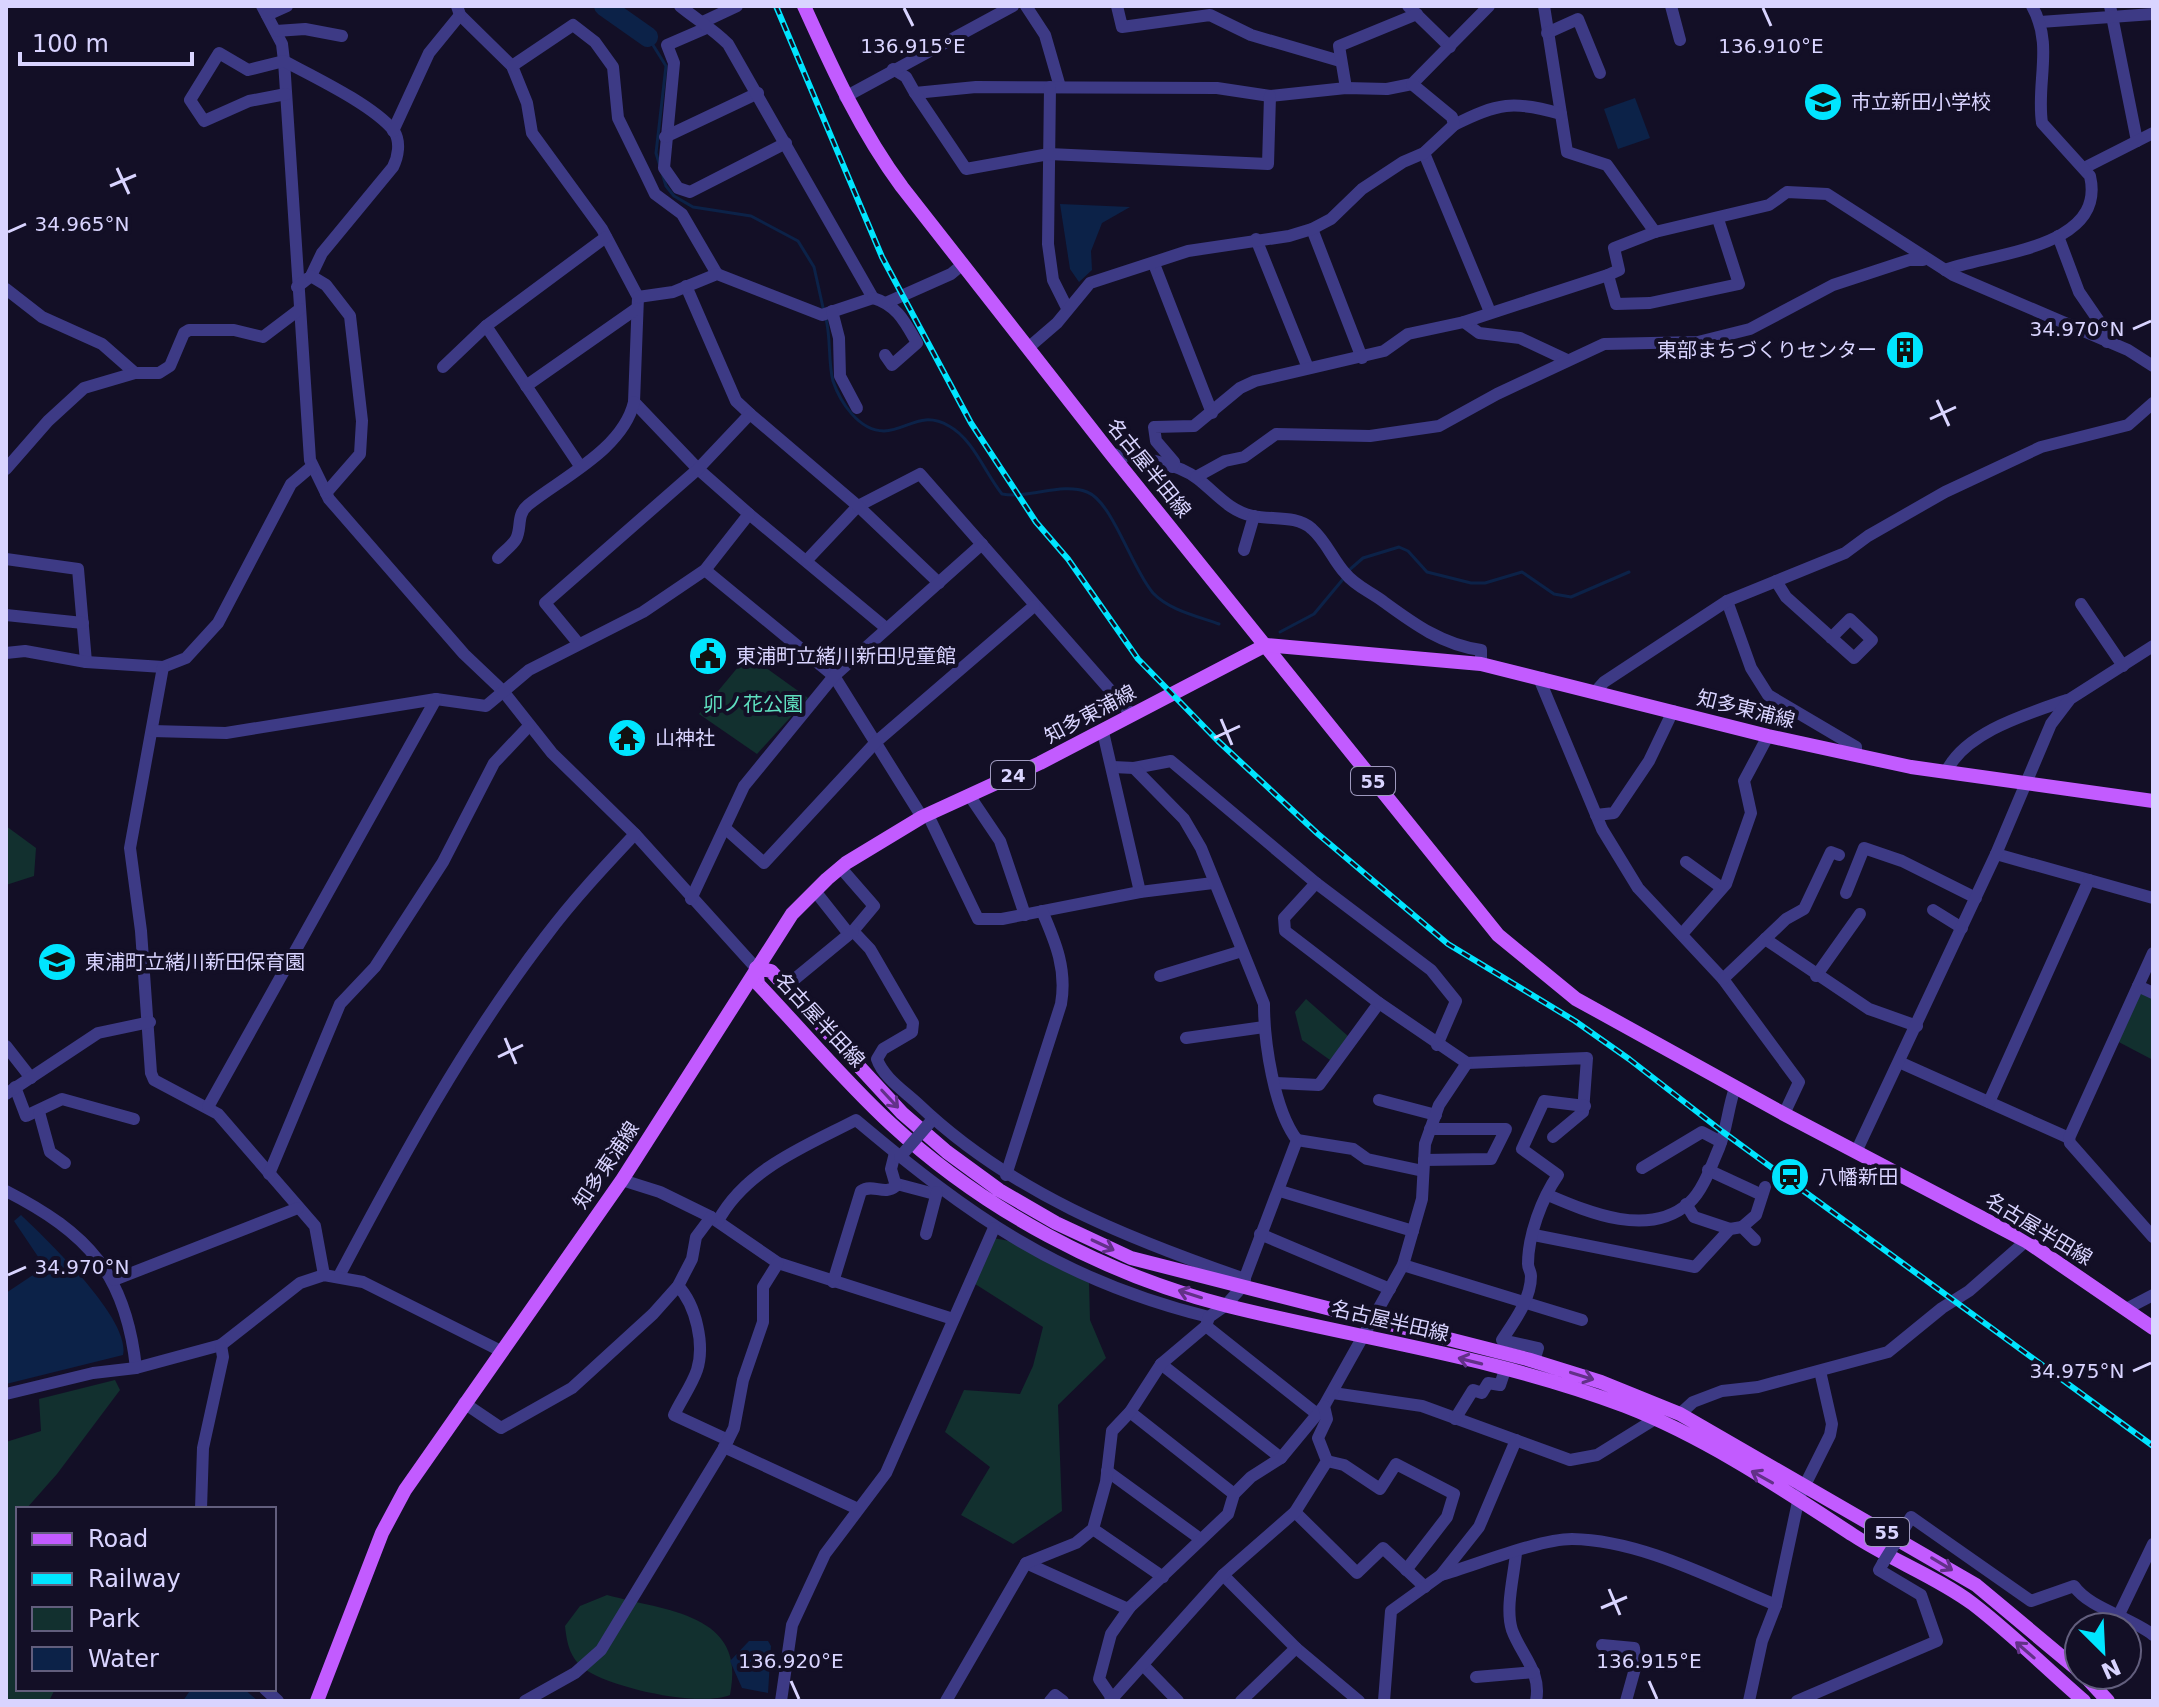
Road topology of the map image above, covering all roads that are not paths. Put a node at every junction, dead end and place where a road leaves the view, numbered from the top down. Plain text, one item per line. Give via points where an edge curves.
1 (287, 6) edge
2 (680, 6) edge
3 (737, 6) edge
4 (804, 6) edge
5 (1013, 6) edge
6 (1026, 6) edge
7 (1117, 6) edge
8 (1489, 6) edge
9 (1544, 6) edge
10 (1671, 6) edge
11 (2032, 6) edge
12 (459, 9) edge
13 (264, 10) edge
14 (1412, 10) edge
15 (1183, 12) edge
16 (2111, 12) edge
17 (2153, 14) edge
18 (697, 15) edge
19 (2040, 22) junction
20 (276, 31) junction
21 (1547, 33) junction
22 (342, 36) dead end
23 (1680, 40) dead end
24 (1450, 47) junction
25 (284, 61) junction
26 (1340, 61) junction
27 (512, 66) junction
28 (893, 69) junction
29 (1600, 73) dead end
30 (1412, 84) junction
31 (1055, 87) junction
32 (1346, 88) junction
33 (758, 93) junction
34 (915, 93) junction
35 (286, 94) junction
36 (1270, 96) junction
37 (845, 97) junction
38 (1561, 114) junction
39 (1454, 125) junction
40 (393, 131) junction
41 (2153, 133) edge
42 (665, 137) junction
43 (2137, 141) junction
44 (786, 143) junction
45 (1424, 153) junction
46 (1049, 154) junction
47 (2084, 168) junction
48 (1718, 219) junction
49 (1312, 229) junction
50 (1655, 232) junction
51 (2058, 236) junction
52 (606, 237) junction
53 (1256, 239) junction
54 (1928, 260) junction
55 (963, 264) junction
56 (1154, 264) junction
57 (1945, 270) junction
58 (717, 274) junction
59 (1608, 275) junction
60 (311, 276) junction
61 (686, 286) junction
62 (297, 287) junction
63 (6, 289) edge
64 (873, 298) junction
65 (888, 302) junction
66 (637, 303) junction
67 (1067, 308) junction
68 (300, 309) junction
69 (1490, 312) junction
70 (828, 313) junction
71 (1464, 322) junction
72 (486, 326) junction
73 (2107, 342) junction
74 (1028, 348) junction
75 (885, 355) dead end
76 (1362, 358) junction
77 (1567, 360) junction
78 (2153, 366) edge
79 (443, 367) dead end
80 (1308, 368) junction
81 (135, 373) junction
82 (526, 386) junction
83 (634, 402) junction
84 (2153, 403) edge
85 (857, 408) dead end
86 (1212, 413) junction
87 (750, 414) junction
88 (1111, 454) junction
89 (580, 466) junction
90 (311, 467) junction
91 (1172, 467) junction
92 (6, 469) edge
93 (698, 469) junction
94 (1196, 477) junction
95 (326, 493) junction
96 (858, 506) junction
97 (749, 514) junction
98 (1254, 516) junction
99 (982, 544) junction
100 (1244, 550) dead end
101 (498, 558) dead end
102 (6, 559) edge
103 (807, 560) junction
104 (705, 570) junction
105 (1776, 581) junction
106 (939, 583) junction
107 (1727, 601) junction
108 (2081, 604) dead end
109 (1034, 606) junction
110 (6, 615) edge
111 (83, 623) junction
112 (886, 628) junction
113 (1831, 638) dead end
114 (578, 643) junction
115 (1266, 645) junction
116 (2153, 646) edge
117 (6, 653) edge
118 (86, 662) junction
119 (1481, 664) junction
120 (2123, 666) junction
121 (163, 667) junction
122 (834, 676) junction
123 (1542, 678) junction
124 (503, 691) junction
125 (1595, 692) junction
126 (436, 699) junction
127 (2070, 699) junction
128 (1673, 711) junction
129 (1132, 715) junction
130 (529, 726) junction
131 (152, 731) junction
132 (1103, 732) junction
133 (1768, 736) junction
134 (876, 742) junction
135 (1856, 755) junction
136 (1113, 767) junction
137 (1134, 768) junction
138 (1946, 772) junction
139 (2025, 782) junction
140 (969, 795) junction
141 (2153, 801) edge
142 (1596, 815) junction
143 (925, 816) junction
144 (726, 829) junction
145 (635, 834) junction
146 (1996, 854) junction
147 (1839, 855) dead end
148 (1686, 862) dead end
149 (840, 867) junction
150 (2089, 880) junction
151 (1213, 883) junction
152 (1316, 883) junction
153 (1722, 888) junction
154 (815, 891) junction
155 (1140, 892) junction
156 (1846, 893) dead end
157 (1976, 898) junction
158 (2153, 898) edge
159 (691, 899) junction
160 (1933, 910) dead end
161 (1042, 911) junction
162 (1860, 914) dead end
163 (1025, 915) junction
164 (1962, 928) junction
165 (851, 933) junction
166 (1682, 934) junction
167 (1765, 939) junction
168 (1242, 951) junction
169 (2153, 953) edge
170 (756, 968) junction
171 (1160, 976) dead end
172 (1816, 976) junction
173 (1723, 979) junction
174 (2138, 986) junction
175 (785, 987) junction
176 (2153, 993) edge
177 (1379, 1003) junction
178 (150, 1022) junction
179 (1917, 1026) junction
180 (1264, 1027) junction
181 (1186, 1038) dead end
182 (1437, 1045) junction
183 (6, 1046) edge
184 (1899, 1062) junction
185 (1467, 1063) junction
186 (31, 1078) junction
187 (1276, 1083) junction
188 (1735, 1088) junction
189 (11, 1090) edge
190 (1379, 1100) dead end
191 (1989, 1102) junction
192 (1585, 1106) junction
193 (208, 1107) junction
194 (39, 1112) junction
195 (1784, 1114) junction
196 (1436, 1115) junction
197 (134, 1119) dead end
198 (933, 1119) junction
199 (1430, 1129) junction
200 (1553, 1137) dead end
201 (2069, 1138) junction
202 (1297, 1140) junction
203 (1721, 1142) junction
204 (1856, 1152) junction
205 (898, 1155) junction
206 (65, 1163) dead end
207 (1424, 1165) junction
208 (1642, 1168) dead end
209 (1708, 1170) junction
210 (269, 1174) junction
211 (1006, 1175) junction
212 (622, 1180) junction
213 (897, 1184) junction
214 (6, 1191) edge
215 (938, 1191) junction
216 (1280, 1191) junction
217 (1548, 1195) junction
218 (1686, 1204) junction
219 (298, 1208) junction
220 (715, 1219) junction
221 (994, 1228) junction
222 (1736, 1228) junction
223 (1413, 1231) junction
224 (926, 1234) dead end
225 (1260, 1234) junction
226 (1534, 1235) junction
227 (2153, 1237) edge
228 (1755, 1240) dead end
229 (2026, 1241) junction
230 (778, 1263) junction
231 (1403, 1265) junction
232 (324, 1275) junction
233 (339, 1276) junction
234 (114, 1280) junction
235 (833, 1282) junction
236 (1243, 1283) junction
237 (678, 1286) junction
238 (1390, 1289) junction
239 (2153, 1295) edge
240 (1524, 1302) junction
241 (1226, 1305) junction
242 (2128, 1308) junction
243 (953, 1319) junction
244 (1582, 1320) dead end
245 (1208, 1321) junction
246 (1366, 1328) junction
247 (2153, 1328) edge
248 (221, 1345) junction
249 (501, 1351) junction
250 (1534, 1361) junction
251 (1161, 1364) junction
252 (136, 1368) junction
253 (1505, 1370) junction
254 (1820, 1371) junction
255 (1333, 1393) junction
256 (6, 1394) edge
257 (464, 1403) junction
258 (1321, 1410) junction
259 (1130, 1412) junction
260 (1680, 1414) junction
261 (1455, 1419) junction
262 (1655, 1419) junction
263 (1516, 1440) junction
264 (726, 1444) junction
265 (1281, 1458) junction
266 (1327, 1461) junction
267 (1107, 1471) junction
268 (1804, 1482) junction
269 (1234, 1494) junction
270 (1799, 1497) junction
271 (201, 1507) edge
272 (858, 1509) junction
273 (1295, 1512) junction
274 (1093, 1529) junction
275 (1199, 1538) junction
276 (2153, 1544) edge
277 (1516, 1553) junction
278 (1026, 1563) junction
279 (1406, 1570) junction
280 (1223, 1575) junction
281 (1441, 1575) junction
282 (1163, 1577) junction
283 (1425, 1587) junction
284 (1776, 1605) junction
285 (1130, 1607) junction
286 (2114, 1611) edge
287 (2120, 1611) edge
288 (1602, 1645) dead end
289 (1296, 1648) junction
290 (2063, 1656) edge
291 (1143, 1665) junction
292 (1534, 1672) junction
293 (1476, 1677) dead end
294 (322, 1698) edge
295 (1111, 1700) edge
296 (525, 1701) edge
297 (781, 1701) edge
298 (946, 1701) edge
299 (1050, 1701) edge
300 (1063, 1701) edge
301 (1178, 1701) edge
302 (1241, 1701) edge
303 (1359, 1701) edge
304 (1384, 1701) edge
305 (1536, 1701) edge
306 (1626, 1701) edge
307 (1749, 1701) edge
308 (1797, 1701) edge
309 (2084, 1701) edge

1 - 13 street
2 - 18 street
3 - 18 street
4 - 37 main road, 名古屋半田線 / 55
5 - 28 street
6 - 31 street via 1045,35
7 - 15 street via 1122,27
8 - 24 street
9 - 21 street
10 - 23 street
11 - 19 street
12 - 27 street
12 - 40 street via 429,53
13 - 20 street
14 - 24 street
14 - 26 street via 1339,46
15 - 26 street via 1210,15 1251,35
16 - 17 street
16 - 19 street
16 - 43 street
18 - 33 street via 728,44
18 - 42 street via 704,29 667,45 674,63
19 - 47 street via 2046,52 2042,123
20 - 22 street via 305,29
20 - 25 street
21 - 29 street via 1578,19
21 - 38 street
24 - 30 street
25 - 35 street
25 - 35 street via 248,70 219,53 190,100 204,121 249,101
25 - 40 street via 343,92
26 - 32 street
27 - 52 street via 532,133
27 - 58 street via 573,25 595,42 613,67 618,118 655,194 682,214
28 - 34 street via 906,77
28 - 37 street
30 - 32 street
30 - 39 street via 1452,117
31 - 34 street via 951,87
31 - 36 street via 1217,88
31 - 46 street
32 - 36 street
33 - 42 street
33 - 44 street
34 - 46 street via 966,169
35 - 62 street
36 - 46 street via 1268,164
37 - 55 main road, 名古屋半田線 / 55 via 871,145
38 - 39 street via 1525,103 1492,106
38 - 50 street via 1567,152 1607,165
39 - 45 street
40 - 60 street via 398,151 393,167 322,253
41 - 43 street
42 - 44 street via 664,168 678,188 690,192
43 - 47 street
44 - 64 street
45 - 49 street via 1382,176
45 - 69 street
46 - 67 street via 1048,244 1053,280
47 - 51 street via 2091,184 2089,204 2073,227
48 - 50 street
48 - 54 street via 1769,205 1787,192 1827,194
48 - 59 street via 1739,284 1650,303 1616,304
49 - 53 street
49 - 76 street
50 - 59 street via 1614,248 1619,270
51 - 57 street
51 - 73 street via 2079,292
52 - 66 street
52 - 72 street
53 - 56 street via 1188,251
53 - 80 street
54 - 57 street
54 - 77 street via 1909,260 1833,285 1750,329 1698,342 1604,344
55 - 65 street
55 - 74 main road, 名古屋半田線 / 55
56 - 67 street via 1090,283
56 - 86 street
57 - 73 street
58 - 61 street
58 - 70 street
59 - 69 street
60 - 62 street
60 - 95 street via 326,285 350,316 362,421 360,454
61 - 66 street
61 - 87 street via 736,401
62 - 68 street
63 - 81 street via 42,317 102,344
64 - 65 street
64 - 70 street
65 - 75 street via 917,343 892,365
66 - 82 street
66 - 83 street
67 - 74 street
68 - 81 street via 263,337 234,330 189,330 170,366 159,373
68 - 90 street
69 - 71 street
70 - 85 street via 839,338 840,376
71 - 76 street via 1408,334
71 - 77 street via 1479,333 1520,338
72 - 79 street
72 - 82 street
73 - 78 street
74 - 88 main road, 名古屋半田線 / 55
76 - 80 street
77 - 94 street via 1439,426 1370,436 1276,434 1244,457
80 - 86 street via 1240,388
81 - 92 street via 84,388
82 - 89 street
83 - 89 street via 616,436
83 - 93 street
84 - 105 street via 2128,425 2041,447 1945,492 1845,553
86 - 91 street via 1194,426 1154,427
87 - 93 street
87 - 96 street
88 - 91 street
88 - 115 main road, 名古屋半田線 / 55
89 - 101 street via 526,506 516,539
90 - 95 street
90 - 121 street via 291,484 211,633 186,658
91 - 94 street
93 - 97 street
93 - 114 street via 545,603
94 - 98 street via 1223,503
95 - 124 street via 464,654
96 - 99 street via 920,474
96 - 103 street
96 - 106 street
97 - 103 street
97 - 104 street
98 - 100 street
98 - 119 street via 1311,528 1359,586 1419,628 1481,650
99 - 106 street
99 - 109 street
102 - 111 street via 78,569
103 - 112 street
104 - 114 street via 643,612
104 - 122 street
105 - 107 street
105 - 113 street
106 - 112 street
107 - 125 street
107 - 135 street via 1751,668 1768,695 1856,747
108 - 120 street
109 - 129 street
109 - 134 street
110 - 111 street
111 - 118 street
112 - 122 street
114 - 124 street
115 - 119 main road, 知多東浦線
115 - 129 main road, 知多東浦線 / 24
115 - 188 main road, 名古屋半田線 / 55 via 1498,935 1576,999
116 - 120 street
117 - 118 street via 25,651
118 - 121 street
119 - 123 main road, 知多東浦線
120 - 127 street
121 - 131 street
122 - 134 street
122 - 144 street via 744,786
123 - 125 main road, 知多東浦線
123 - 142 street
124 - 126 street via 486,706
124 - 130 street
125 - 128 main road, 知多東浦線
126 - 131 street via 226,733
126 - 193 street
127 - 138 street via 1978,740 1954,756
127 - 139 street via 2051,724
128 - 133 main road, 知多東浦線
128 - 142 street via 1649,761 1614,813
129 - 132 main road, 知多東浦線 / 24
130 - 145 street
130 - 210 street via 494,763 443,862 375,967 340,1004
131 - 178 street via 129,861 139,904
132 - 136 street
132 - 140 main road, 知多東浦線 / 24
133 - 135 main road, 知多東浦線
133 - 153 street via 1744,781 1751,813
134 - 143 street
134 - 144 street via 764,863
135 - 138 main road, 知多東浦線
136 - 137 street
136 - 155 street
137 - 151 street via 1184,819
137 - 152 street via 1171,761
138 - 139 main road, 知多東浦線
139 - 141 main road, 知多東浦線
139 - 146 street
140 - 143 main road, 知多東浦線 / 24
140 - 163 street via 1000,841
142 - 166 street via 1638,888
143 - 149 main road, 知多東浦線 / 24
143 - 163 street via 978,919
144 - 159 street
145 - 159 street
145 - 233 street via 544,938 492,1014 411,1139
146 - 150 street
146 - 157 street
147 - 167 street via 1831,852 1804,909
148 - 153 street
149 - 154 main road, 知多東浦線 / 24
149 - 165 street via 874,906
150 - 158 street
150 - 191 street
151 - 155 street
151 - 168 street
152 - 177 street via 1284,918 1285,931
152 - 182 street via 1431,970 1456,1001
153 - 166 street
154 - 165 street
154 - 170 main road, 知多東浦線 / 24 via 792,914
155 - 161 street
156 - 157 street via 1864,848
157 - 164 street
159 - 170 street
160 - 164 street
161 - 163 street
161 - 211 street via 1065,982
162 - 172 street
164 - 179 street
165 - 175 street
165 - 198 street via 870,949 913,1023 912,1032 879,1054 880,1067
166 - 173 street
167 - 172 street
167 - 173 street
168 - 171 street
168 - 180 street via 1264,1004
169 - 174 street
170 - 175 main road, 名古屋半田線 / 55 via 771,971
170 - 212 main road, 知多東浦線 / 24
241 -> 170 main road, 名古屋半田線 / 55 via 1125,1272 1027,1223 966,1185 890,1124 758,984
172 - 179 street via 1869,1009
173 - 195 street via 1799,1082
174 - 176 street
174 - 201 street
175 -> 236 main road, 名古屋半田線 / 55 via 902,1113 999,1190 1131,1258
177 - 182 street
177 - 187 street via 1319,1085
178 - 186 street via 98,1033
178 - 193 street via 154,1080
179 - 184 street
180 - 181 street
180 - 187 street
182 - 185 street
183 - 186 street
184 - 191 street
184 - 204 street
185 - 192 street via 1587,1058
185 - 196 street
186 - 189 street
187 - 202 street via 1285,1125
188 - 195 main road, 名古屋半田線 / 55
188 - 203 street
189 - 194 street via 26,1116
190 - 196 street
191 - 201 street
192 - 200 street
192 - 217 street via 1544,1101 1522,1149 1558,1175
193 - 210 street
194 - 197 street via 62,1099
194 - 206 street via 50,1152
195 - 204 main road, 名古屋半田線 / 55
196 - 199 street
198 - 205 street, bridge
198 - 211 street
199 - 207 street
199 - 207 street via 1506,1129 1491,1159
201 - 227 street
202 - 207 street via 1353,1149 1367,1159
202 - 216 street
203 - 208 street via 1702,1132
203 - 209 street
204 - 229 main road, 名古屋半田線 / 55
205 - 213 street via 891,1169
205 - 215 street
205 - 220 street via 856,1120 776,1161
207 - 223 street
209 - 218 street
209 - 222 street via 1764,1191 1756,1215
210 - 219 street
211 - 236 street via 1059,1206
212 - 220 street
212 - 249 main road, 知多東浦線 / 24
213 - 215 street
213 - 235 street via 885,1191 861,1191
214 - 234 street via 85,1241
215 - 221 street
215 - 224 street
216 - 223 street
216 - 225 street
217 - 218 street via 1588,1212 1649,1221
217 - 226 street
218 - 222 street via 1694,1217
219 - 232 street via 315,1226
219 - 234 street
220 - 230 street
220 - 237 street via 696,1237
221 - 243 street
221 - 245 street via 1106,1284
222 - 226 street via 1695,1267
222 - 228 street
223 - 231 street
225 - 236 street
225 - 238 street
226 - 240 street
229 - 242 main road, 名古屋半田線 / 55
229 - 254 street via 1896,1348
230 - 235 street
230 - 264 street via 763,1287 763,1322
231 - 238 street
231 - 240 street
232 - 233 street
232 - 248 street via 300,1283
233 - 249 street via 363,1282
234 - 252 street via 131,1329
235 - 243 street
236 - 241 street
236 - 246 main road, 名古屋半田線 / 55
237 - 257 street via 558,1397 501,1428
237 - 264 street via 691,1308 698,1357 674,1415
238 - 246 street
239 - 242 street
240 - 244 street
240 - 250 street via 1502,1340 1538,1348
241 - 245 street
241 - 246 main road, 名古屋半田線 / 55
242 - 247 main road, 名古屋半田線 / 55
243 - 272 street via 886,1473
245 - 251 street
245 - 258 street
246 - 250 main road, 名古屋半田線 / 55
253 -> 246 main road, 名古屋半田線 / 55
246 - 255 street
248 - 252 street
248 - 271 street via 223,1357 203,1448
249 - 257 main road, 知多東浦線 / 24
250 -> 260 main road, 名古屋半田線 / 55
251 - 259 street
251 - 265 street
252 - 256 street
253 - 261 street via 1500,1385 1488,1383 1482,1393 1473,1390
253 - 262 main road, 名古屋半田線 / 55
254 - 260 street via 1722,1391 1693,1402
254 - 268 street via 1832,1424
255 - 258 street
255 - 261 street via 1422,1406
257 - 294 main road, 知多東浦線 / 24 via 382,1533
258 - 265 street
258 - 266 street via 1327,1419 1318,1438
259 - 267 street via 1112,1431
259 - 269 street
260 - 268 main road, 名古屋半田線 / 55
261 - 263 street
262 - 263 street via 1587,1459 1570,1460
270 -> 262 main road, 名古屋半田線 / 55
263 - 281 street via 1479,1527
264 - 272 street
264 - 296 street via 601,1650 575,1673
265 - 269 street
266 - 273 street
266 - 279 street via 1344,1465 1380,1489 1396,1464 1454,1494 1447,1517
267 - 274 street
267 - 275 street
268 - 270 street
268 -> 290 main road, 名古屋半田線 / 55 via 1976,1585
269 - 275 street via 1228,1514
270 - 284 street
309 -> 270 main road, 名古屋半田線 / 55 via 1971,1603
272 - 297 street via 825,1554 792,1625
273 - 279 street via 1357,1573 1383,1548
273 - 280 street
274 - 278 street via 1076,1543
274 - 282 street
275 - 282 street
276 - 287 street
277 - 281 street
277 - 284 street via 1571,1539 1650,1553
277 - 292 street via 1512,1629
278 - 285 street via 1103,1601
278 - 298 street
279 - 283 street
280 - 289 street
280 - 291 street
281 - 283 street
282 - 285 street
283 - 304 street via 1391,1611
284 - 307 street
285 - 295 street via 1111,1634 1099,1679
286 - 308 street, bridge via 2082,1597 2074,1586 2031,1601 1911,1517 1879,1570 1921,1595 1937,1641
288 - 306 street via 1634,1648 1636,1665
289 - 302 street
289 - 303 street
291 - 295 street
291 - 301 street
292 - 293 street
292 - 305 street
299 - 300 street via 1055,1695

